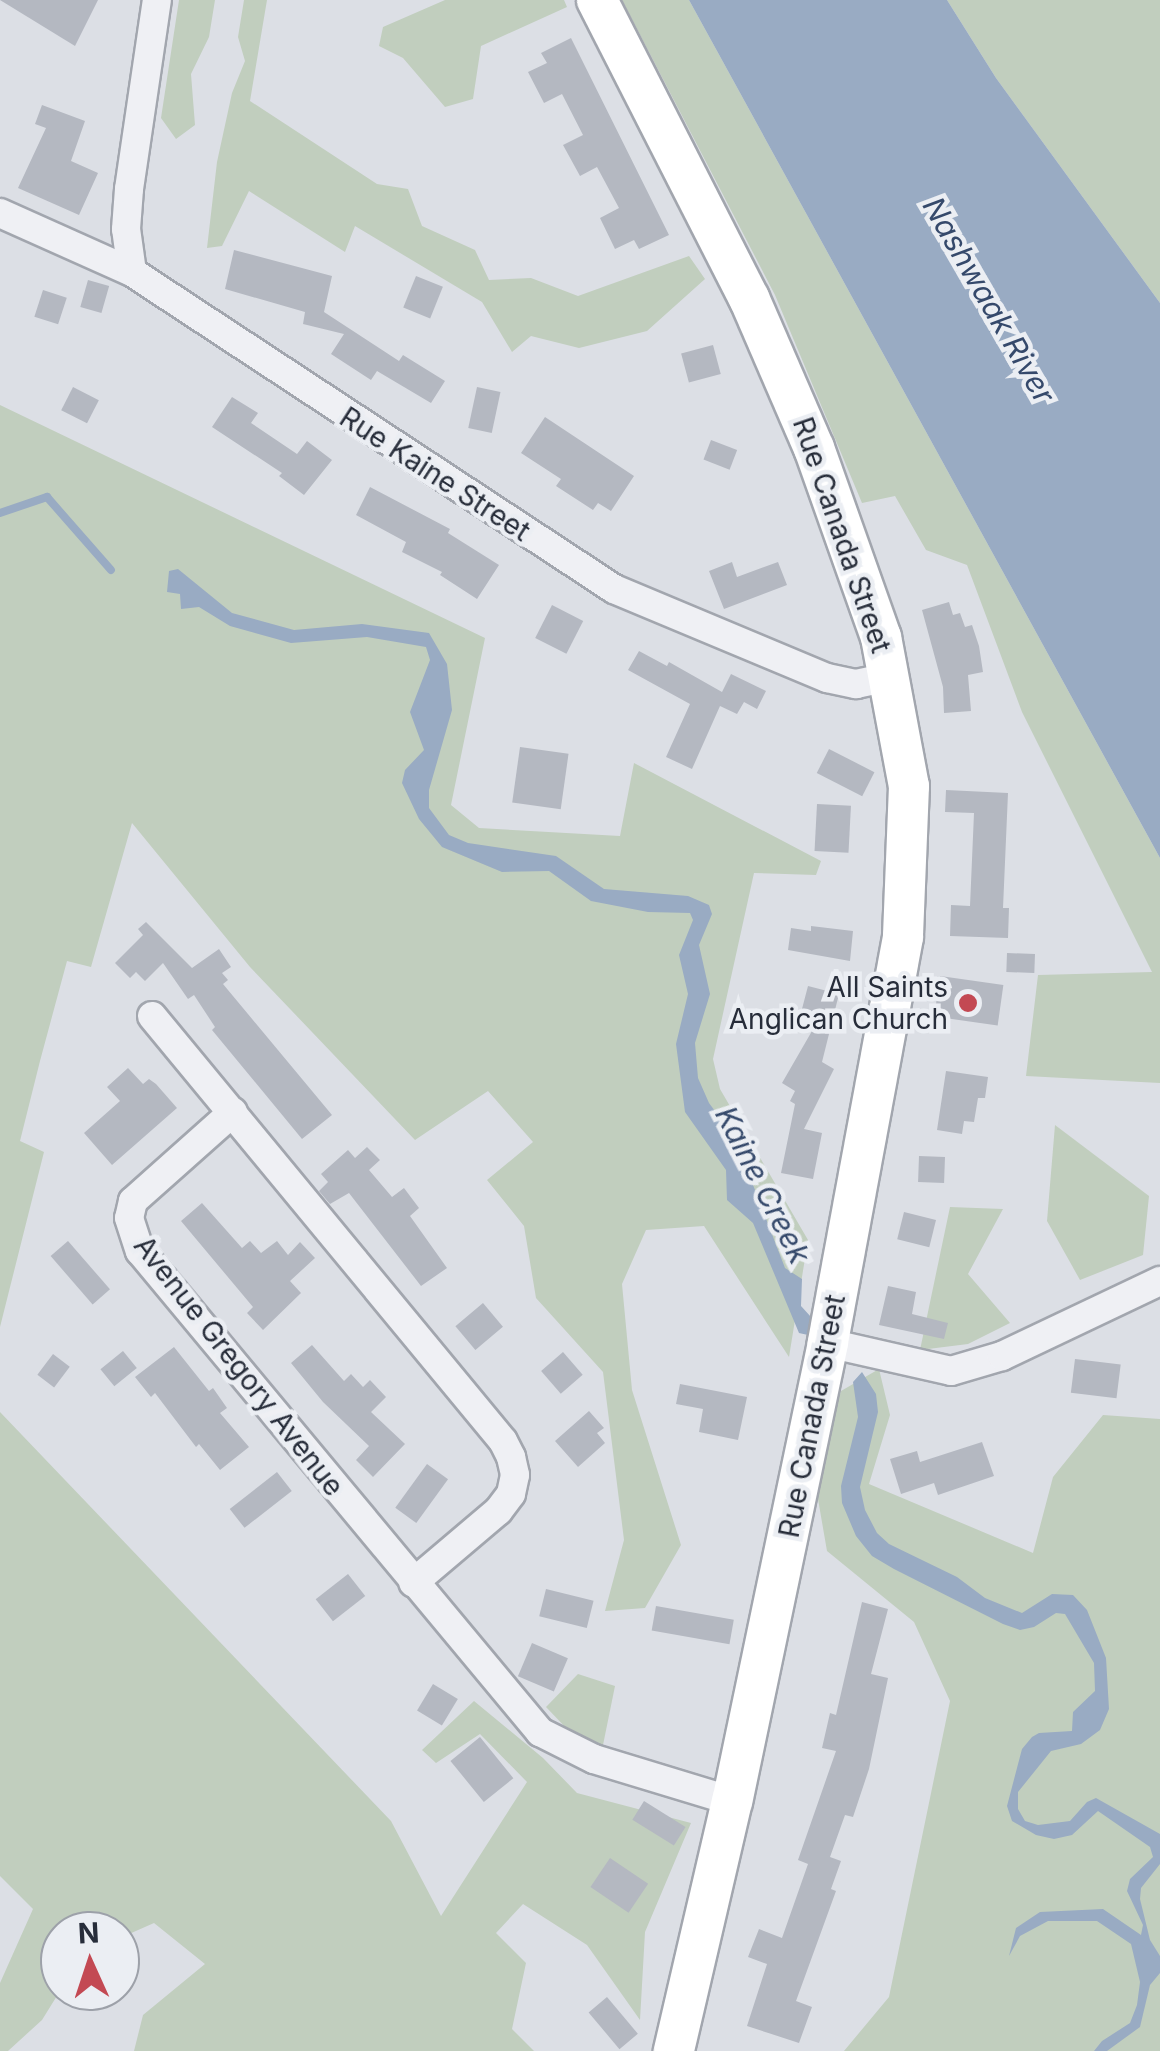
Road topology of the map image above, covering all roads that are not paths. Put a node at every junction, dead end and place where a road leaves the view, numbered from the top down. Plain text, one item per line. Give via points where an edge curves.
1 (157, 0) edge
2 (597, 0) edge
3 (0, 213) edge
4 (132, 272) junction
5 (890, 677) junction
6 (152, 1016) dead end
7 (232, 1112) junction
8 (1160, 1281) edge
9 (828, 1343) junction
10 (413, 1582) junction
11 (732, 1801) junction
12 (674, 2051) edge

1 - 4 street via 126,229
2 - 5 main road, Rue Canada Street via 749,298 814,448 862,574
3 - 4 street, Rue Kaine Street
4 - 5 street, Rue Kaine Street via 614,590 827,678 856,684
5 - 9 main road, Rue Canada Street via 909,786 902,937
6 - 7 street
7 - 10 street via 511,1457 515,1476 498,1511
7 - 10 street, Avenue Gregory Avenue via 133,1200 132,1236
8 - 9 street via 1002,1356 951,1371
9 - 11 main road, Rue Canada Street
10 - 11 street, Avenue Gregory Avenue via 540,1732 594,1760
11 - 12 main road, Rue Canada Street

